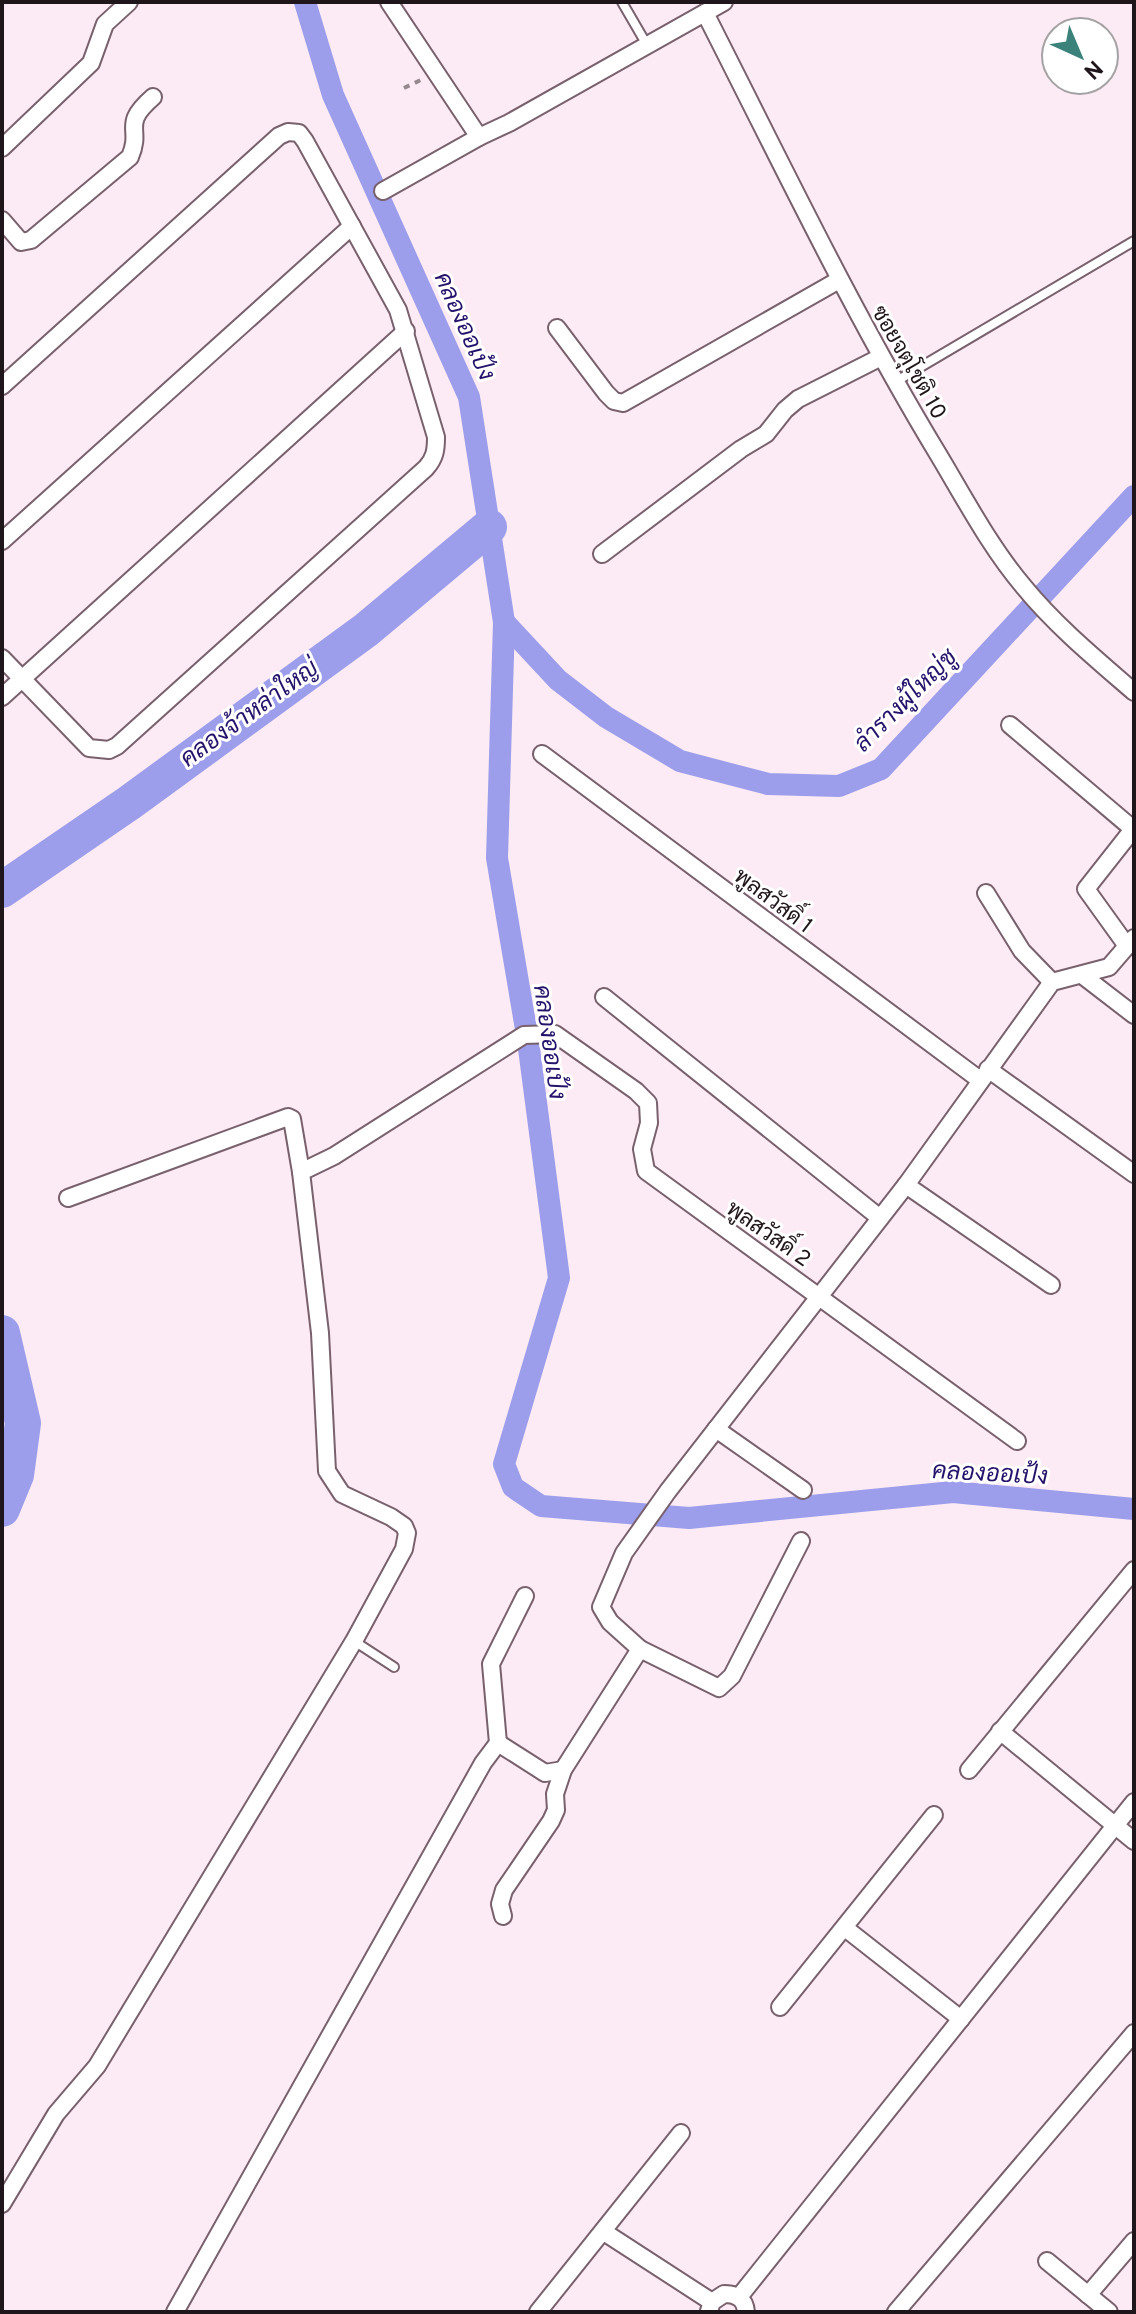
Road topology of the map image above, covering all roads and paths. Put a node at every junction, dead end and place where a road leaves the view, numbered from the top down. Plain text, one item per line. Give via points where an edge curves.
1 (129, 2) edge
2 (389, 2) edge
3 (622, 2) edge
4 (724, 2) edge
5 (705, 13) junction
6 (648, 46) junction
7 (153, 97) dead end
8 (479, 137) junction
9 (2, 148) edge
10 (383, 191) dead end
11 (2, 220) edge
12 (352, 226) junction
13 (1134, 241) edge
14 (839, 280) junction
15 (557, 328) dead end
16 (406, 331) junction
17 (881, 357) junction
18 (895, 383) junction
19 (2, 386) edge
20 (2, 541) edge
21 (602, 554) dead end
22 (2, 658) edge
23 (21, 679) junction
24 (1134, 692) edge
25 (2, 697) edge
26 (1010, 725) dead end
27 (542, 754) dead end
28 (1134, 828) edge
29 (986, 893) dead end
30 (1131, 942) edge
31 (1082, 975) junction
32 (1052, 982) junction
33 (604, 997) dead end
34 (1134, 1015) edge
35 (984, 1075) junction
36 (301, 1172) junction
37 (1134, 1174) edge
38 (906, 1185) junction
39 (68, 1198) dead end
40 (880, 1218) junction
41 (1051, 1285) dead end
42 (819, 1296) junction
43 (716, 1429) junction
44 (1017, 1441) dead end
45 (803, 1490) dead end
46 (801, 1541) dead end
47 (1134, 1570) edge
48 (525, 1596) dead end
49 (354, 1641) junction
50 (640, 1649) junction
51 (394, 1667) dead end
52 (1000, 1731) junction
53 (498, 1743) junction
54 (563, 1770) junction
55 (969, 1770) dead end
56 (1134, 1802) edge
57 (934, 1815) dead end
58 (1115, 1826) junction
59 (1134, 1841) edge
60 (503, 1916) dead end
61 (845, 1928) junction
62 (780, 2007) dead end
63 (961, 2019) junction
64 (1134, 2033) edge
65 (681, 2133) dead end
66 (2, 2204) edge
67 (604, 2232) junction
68 (1134, 2241) edge
69 (1047, 2261) dead end
70 (1088, 2295) junction
71 (742, 2304) edge
72 (710, 2307) edge
73 (175, 2312) edge
74 (538, 2312) edge
75 (896, 2312) edge
76 (1109, 2312) edge

1 - 9 street via 105,24 91,63
2 - 8 street
3 - 6 lane
4 - 5 street
5 - 6 street
5 - 14 street, ซอยจตุโชติ 10
6 - 8 street
7 - 11 street via 136,112 130,157 31,240 21,242
8 - 10 street
12 - 16 street
12 - 19 street via 299,133 279,136
12 - 20 street
13 - 18 lane
14 - 15 street via 623,403 606,393
14 - 17 street, ซอยจตุโชติ 10
16 - 23 street
16 - 23 street via 436,450 426,468 381,509 109,750 89,748
17 - 18 street, ซอยจตุโชติ 10
17 - 21 street via 798,399 766,434
18 - 24 street, ซอยจตุโชติ 10 via 1004,562 1086,651
22 - 23 street
23 - 25 street
26 - 28 street
27 - 35 street, พูลสวัสดิ์ 1
28 - 30 street via 1086,889
29 - 32 street via 1022,951
30 - 31 street via 1109,967
31 - 32 street
31 - 34 street
32 - 35 street
33 - 40 street
35 - 37 street, พูลสวัสดิ์ 1
35 - 38 street
36 - 39 street via 288,1117
36 - 42 street, พูลสวัสดิ์ 2 via 524,1035 555,1034 648,1103 642,1149 646,1171
36 - 49 street via 320,1333 327,1471 342,1494 391,1517 407,1533 404,1549
38 - 40 street
38 - 41 street
40 - 42 street
42 - 43 street
42 - 44 street, พูลสวัสดิ์ 2
43 - 45 street
43 - 50 street via 624,1553 601,1607
46 - 50 street via 723,1685 715,1687
47 - 52 street
48 - 53 street via 491,1664
49 - 51 lane
49 - 66 street via 97,2066 56,2114
50 - 54 street
52 - 55 street
52 - 58 street
53 - 54 street via 545,1773
53 - 73 street
54 - 60 street via 551,1821 504,1890
56 - 58 street
57 - 61 street
58 - 59 street
58 - 63 street
61 - 62 street
61 - 63 street
63 - 71 street
64 - 75 street
65 - 67 street
67 - 72 street
67 - 74 street
68 - 70 street
69 - 70 street
70 - 76 street
71 - 72 street via 724,2294

